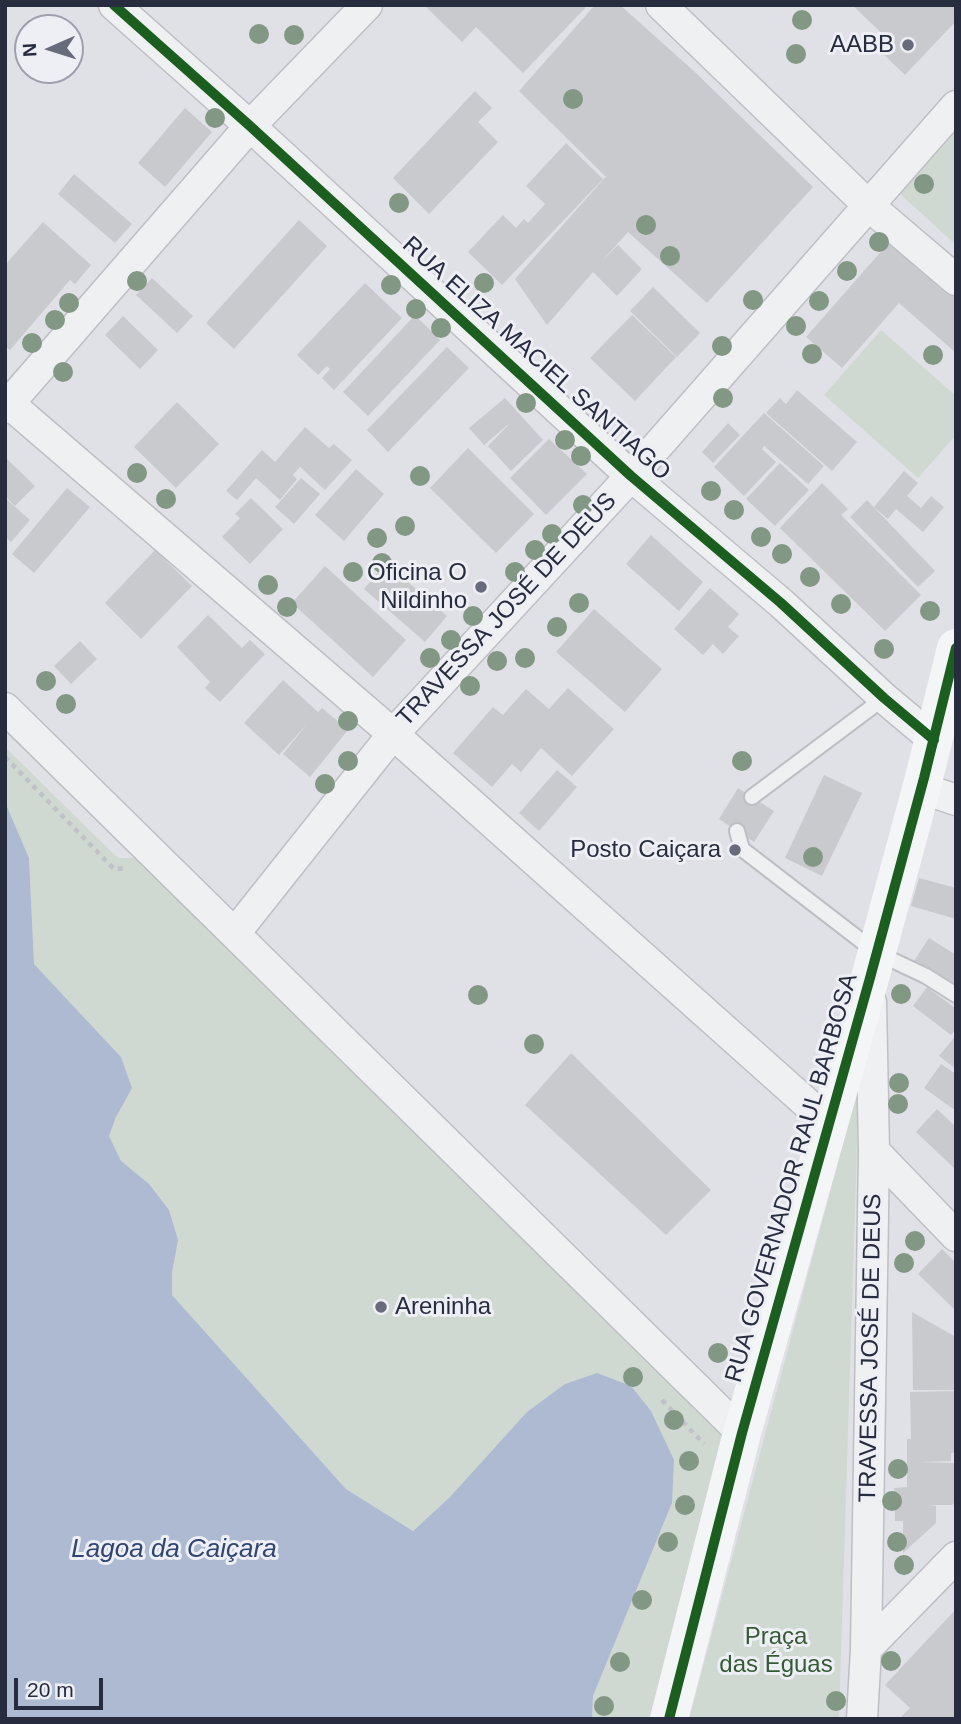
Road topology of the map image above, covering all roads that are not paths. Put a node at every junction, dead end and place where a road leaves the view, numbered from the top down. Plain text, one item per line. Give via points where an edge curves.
1 (114, 5) edge
2 (367, 5) edge
3 (662, 5) edge
4 (956, 106) edge
5 (250, 126) junction
6 (868, 205) junction
7 (956, 280) edge
8 (7, 404) edge
9 (631, 476) junction
10 (956, 648) edge
11 (884, 698) junction
12 (5, 708) edge
13 (393, 734) junction
14 (934, 740) junction
15 (939, 794) edge
16 (752, 797) dead end
17 (737, 831) dead end
18 (235, 933) junction
19 (874, 966) junction
20 (956, 995) edge
21 (830, 1124) junction
22 (874, 1151) junction
23 (956, 1236) edge
24 (742, 1433) junction
25 (956, 1557) edge
26 (866, 1649) junction
27 (669, 1719) edge
28 (862, 1719) edge

1 - 5 street, RUA ELIZA MACIEL SANTIAGO
2 - 5 street
3 - 6 street
4 - 6 street, TRAVESSA JOSÉ DE DEUS
5 - 8 street
5 - 9 street, RUA ELIZA MACIEL SANTIAGO
6 - 7 street
6 - 9 street, TRAVESSA JOSÉ DE DEUS
8 - 13 street
9 - 11 street, RUA ELIZA MACIEL SANTIAGO
9 - 13 street, TRAVESSA JOSÉ DE DEUS
10 - 14 street, RUA GOVERNADOR RAUL BARBOSA
11 - 14 street, RUA ELIZA MACIEL SANTIAGO
11 - 16 lane
12 - 18 street
13 - 18 street, TRAVESSA JOSÉ DE DEUS
13 - 21 street
14 - 15 street, RUA GOVERNADOR RAUL BARBOSA
15 - 19 street, RUA GOVERNADOR RAUL BARBOSA
17 - 19 lane via 743,849
18 - 24 street
19 - 20 lane via 926,976
19 - 21 street, RUA GOVERNADOR RAUL BARBOSA
19 - 22 street, TRAVESSA JOSÉ DE DEUS
21 - 24 street, RUA GOVERNADOR RAUL BARBOSA
22 - 23 street
22 - 26 street, TRAVESSA JOSÉ DE DEUS
24 - 27 street, RUA GOVERNADOR RAUL BARBOSA
25 - 26 street
26 - 28 street, TRAVESSA JOSÉ DE DEUS

